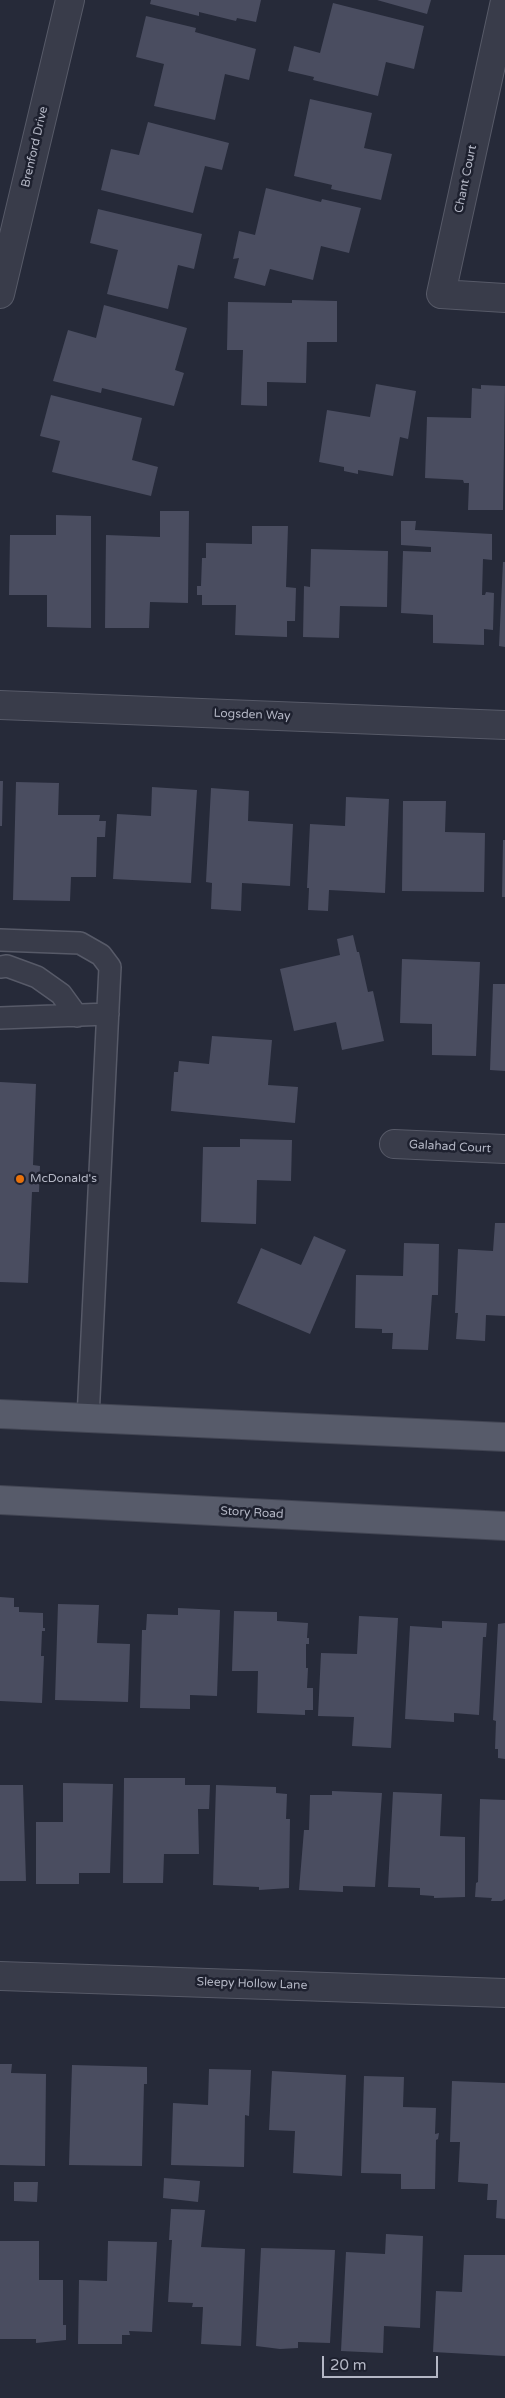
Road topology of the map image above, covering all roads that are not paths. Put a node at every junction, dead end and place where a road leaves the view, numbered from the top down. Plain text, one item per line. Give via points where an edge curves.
1 (70, 0) edge
2 (505, 1) edge
3 (0, 294) edge
4 (505, 298) edge
5 (0, 705) edge
6 (505, 725) edge
7 (0, 940) edge
8 (0, 967) edge
9 (108, 1014) junction
10 (77, 1016) junction
11 (0, 1018) edge
12 (394, 1144) dead end
13 (505, 1149) edge
14 (0, 1414) edge
15 (88, 1418) junction
16 (505, 1437) edge
17 (0, 1500) edge
18 (505, 1526) edge
19 (0, 1976) edge
20 (505, 1993) edge

1 - 3 street, Brenford Drive
2 - 4 street, Chant Court via 441,294
5 - 6 street, Logsden Way
7 - 9 lane via 80,942 101,955 110,967
8 - 10 lane via 7,966 37,977 61,994
9 - 10 lane
9 - 15 lane
10 - 11 lane
12 - 13 street, Galahad Court
14 - 15 main road
15 - 16 main road
17 - 18 main road, Story Road
19 - 20 street, Sleepy Hollow Lane

